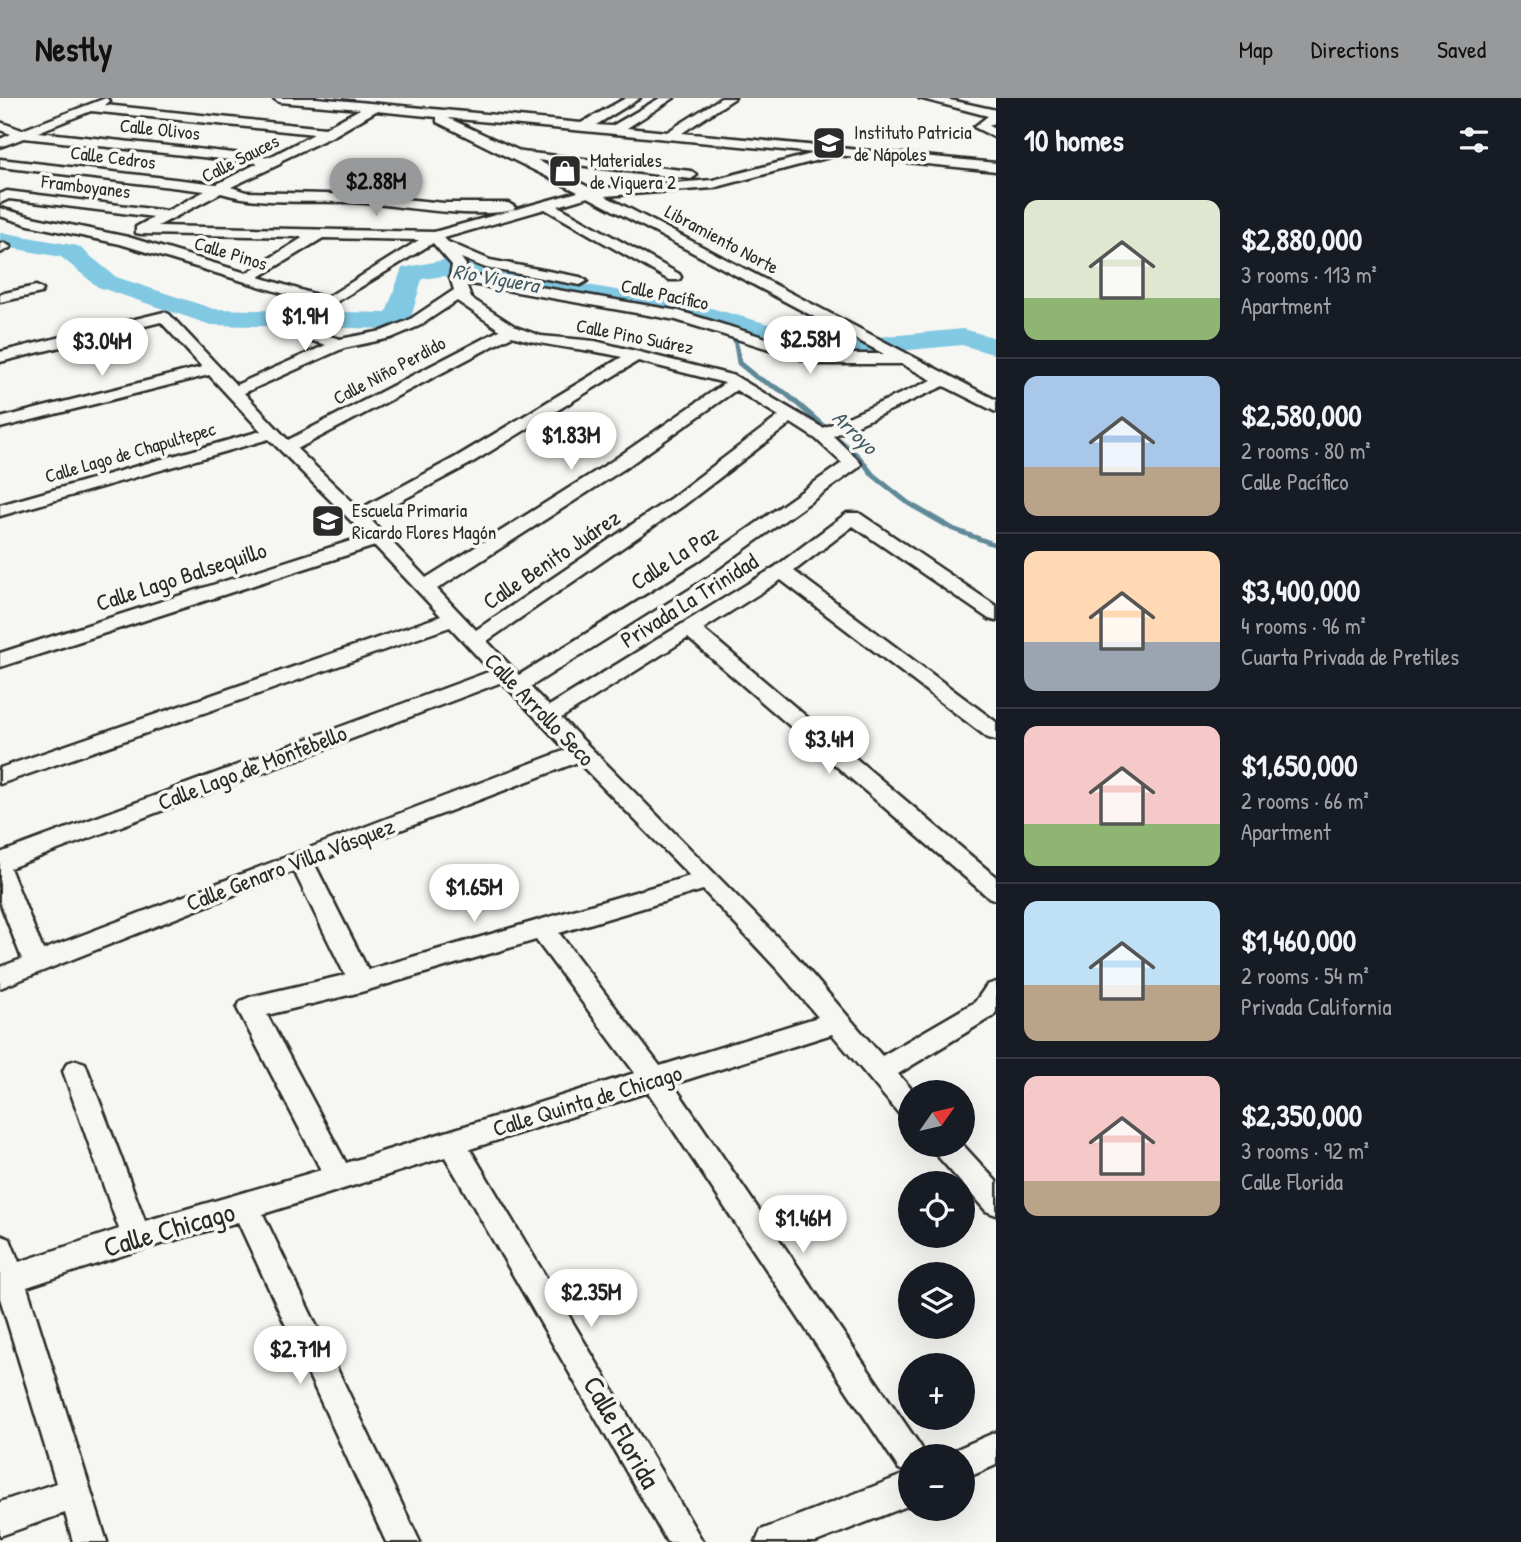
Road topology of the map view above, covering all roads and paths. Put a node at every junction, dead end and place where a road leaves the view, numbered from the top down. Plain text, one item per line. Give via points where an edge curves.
1 (112, 98) edge
2 (279, 98) edge
3 (392, 98) edge
4 (634, 98) edge
5 (668, 98) edge
6 (729, 98) edge
7 (925, 98) edge
8 (472, 104) dead end
9 (90, 107) junction
10 (373, 108) junction
11 (426, 112) junction
12 (451, 115) junction
13 (996, 115) edge
14 (0, 126) edge
15 (584, 127) junction
16 (615, 130) junction
17 (331, 132) junction
18 (23, 134) junction
19 (996, 134) edge
20 (670, 135) junction
21 (0, 143) edge
22 (839, 151) junction
23 (514, 153) junction
24 (276, 161) junction
25 (0, 163) edge
26 (996, 167) edge
27 (729, 180) junction
28 (222, 189) junction
29 (588, 193) junction
30 (0, 199) edge
31 (541, 206) junction
32 (0, 212) edge
33 (168, 215) junction
34 (141, 230) junction
35 (317, 235) junction
36 (123, 240) junction
37 (439, 240) junction
38 (459, 277) junction
39 (674, 277) dead end
40 (248, 278) junction
41 (580, 281) dead end
42 (36, 290) dead end
43 (0, 298) edge
44 (281, 327) dead end
45 (511, 330) junction
46 (340, 344) junction
47 (897, 355) junction
48 (636, 356) junction
49 (0, 357) edge
50 (212, 369) junction
51 (944, 380) junction
52 (736, 383) junction
53 (234, 393) junction
54 (996, 407) edge
55 (789, 416) junction
56 (0, 423) edge
57 (829, 432) junction
58 (279, 440) junction
59 (852, 464) joint
60 (0, 511) edge
61 (358, 516) junction
62 (377, 539) junction
63 (782, 571) junction
64 (424, 588) junction
65 (996, 615) edge
66 (453, 619) junction
67 (690, 629) junction
68 (475, 640) junction
69 (0, 660) edge
70 (511, 679) junction
71 (547, 717) junction
72 (996, 733) edge
73 (582, 752) junction
74 (0, 776) edge
75 (300, 859) junction
76 (0, 862) edge
77 (0, 871) edge
78 (708, 880) junction
79 (996, 891) edge
80 (541, 928) junction
81 (36, 964) junction
82 (0, 978) edge
83 (361, 982) junction
84 (996, 992) edge
85 (836, 1022) junction
86 (76, 1071) dead end
87 (878, 1072) junction
88 (655, 1080) junction
89 (898, 1094) edge
90 (451, 1142) junction
91 (956, 1157) edge
92 (338, 1175) junction
93 (996, 1202) edge
94 (245, 1207) junction
95 (135, 1237) junction
96 (0, 1248) edge
97 (4, 1281) edge
98 (901, 1444) edge
99 (996, 1448) edge
100 (975, 1458) edge
101 (73, 1493) junction
102 (898, 1494) edge
103 (0, 1519) edge
104 (90, 1542) edge
105 (403, 1542) edge
106 (686, 1542) edge
107 (773, 1542) edge

1 - 9 street
2 - 10 street
3 - 10 street, Calle Sauces
4 - 15 street
5 - 16 street
6 - 20 street
7 - 13 street
8 - 12 street
9 - 17 street
9 - 18 street
10 - 11 street
10 - 17 street, Calle Sauces
11 - 12 street
11 - 23 street, Libramiento Norte
12 - 15 street
13 - 19 street via 980,127
14 - 18 street, Calle Olivos
15 - 16 street
16 - 20 street
17 - 24 street, Calle Sauces
18 - 21 street
18 - 24 street, Calle Olivos
20 - 22 street
22 - 26 street
22 - 27 street
23 - 27 street
23 - 29 street, Libramiento Norte
24 - 28 street, Calle Sauces
25 - 28 street, Calle Cedros
27 - 29 street
28 - 31 street, Calle Cedros via 245,196 363,199 444,207
28 - 33 street, Calle Sauces
29 - 31 street
29 - 47 street, Libramiento Norte
30 - 33 street, Framboyanes via 7,195
31 - 37 street
31 - 39 street
32 - 36 street, Calle Pinos
33 - 34 street, Calle Sauces
34 - 35 street
34 - 36 street, Calle Sauces
35 - 37 street
35 - 40 street
36 - 40 street, Calle Pinos
37 - 38 street, Calle Pino Suárez
37 - 40 street, Calle Pinos via 328,303
37 - 41 street via 486,264
38 - 45 street, Calle Pino Suárez via 464,300
38 - 46 street via 414,323
38 - 47 street, Calle Pacífico via 679,316 817,359
42 - 43 street
44 - 46 street
45 - 48 street, Calle Pino Suárez via 539,340
45 - 58 street, Calle Niño Perdido
46 - 53 street
47 - 51 street, Libramiento Norte
48 - 52 street, Calle Pino Suárez
48 - 61 street via 462,461
49 - 50 street, Calle Arrollo Seco via 164,317
50 - 53 street, Calle Arrollo Seco
50 - 56 street
51 - 54 street, Libramiento Norte
51 - 57 street
52 - 55 street, Calle Pino Suárez
52 - 64 street via 618,465
53 - 58 street, Calle Arrollo Seco
55 - 57 street, Calle Pino Suárez
55 - 68 street, Calle Benito Juárez via 677,502
57 - 59 street, Calle Pino Suárez
58 - 60 street, Calle Lago de Chapultepec
58 - 61 street, Calle Arrollo Seco
59 - 70 street, Calle La Paz via 704,569
61 - 62 street, Calle Arrollo Seco
62 - 64 street, Calle Arrollo Seco
62 - 69 street, Calle Lago Balsequillo
63 - 65 street, Privada La Trinidad via 853,517
63 - 67 street, Privada La Trinidad
63 - 72 street
64 - 66 street, Calle Arrollo Seco
66 - 68 street, Calle Arrollo Seco
66 - 74 street
67 - 71 street, Privada La Trinidad
67 - 79 street
68 - 70 street, Calle Arrollo Seco
70 - 71 street, Calle Arrollo Seco
70 - 76 street, Calle Lago de Montebello
71 - 73 street, Calle Arrollo Seco
73 - 75 street, Calle Genaro Villa Vásquez
73 - 78 street, Calle Arrollo Seco
75 - 81 street, Calle Genaro Villa Vásquez
75 - 83 street
77 - 81 street
78 - 80 street
78 - 85 street, Calle Arrollo Seco
80 - 83 street
80 - 88 street
81 - 82 street, Calle Genaro Villa Vásquez
83 - 92 street via 250,1008
84 - 87 street via 984,1009
85 - 87 street, Calle Arrollo Seco
85 - 88 street, Calle Quinta de Chicago
86 - 95 street
87 - 89 street, Calle Arrollo Seco
88 - 90 street, Calle Quinta de Chicago
88 - 98 street
90 - 92 street, Calle Quinta de Chicago
90 - 106 street, Calle Florida
91 - 93 street
92 - 94 street, Calle Chicago
94 - 95 street, Calle Chicago
94 - 105 street
95 - 97 street, Calle Chicago
96 - 97 street
97 - 101 street
99 - 100 street
101 - 103 street
101 - 104 street
102 - 107 street

